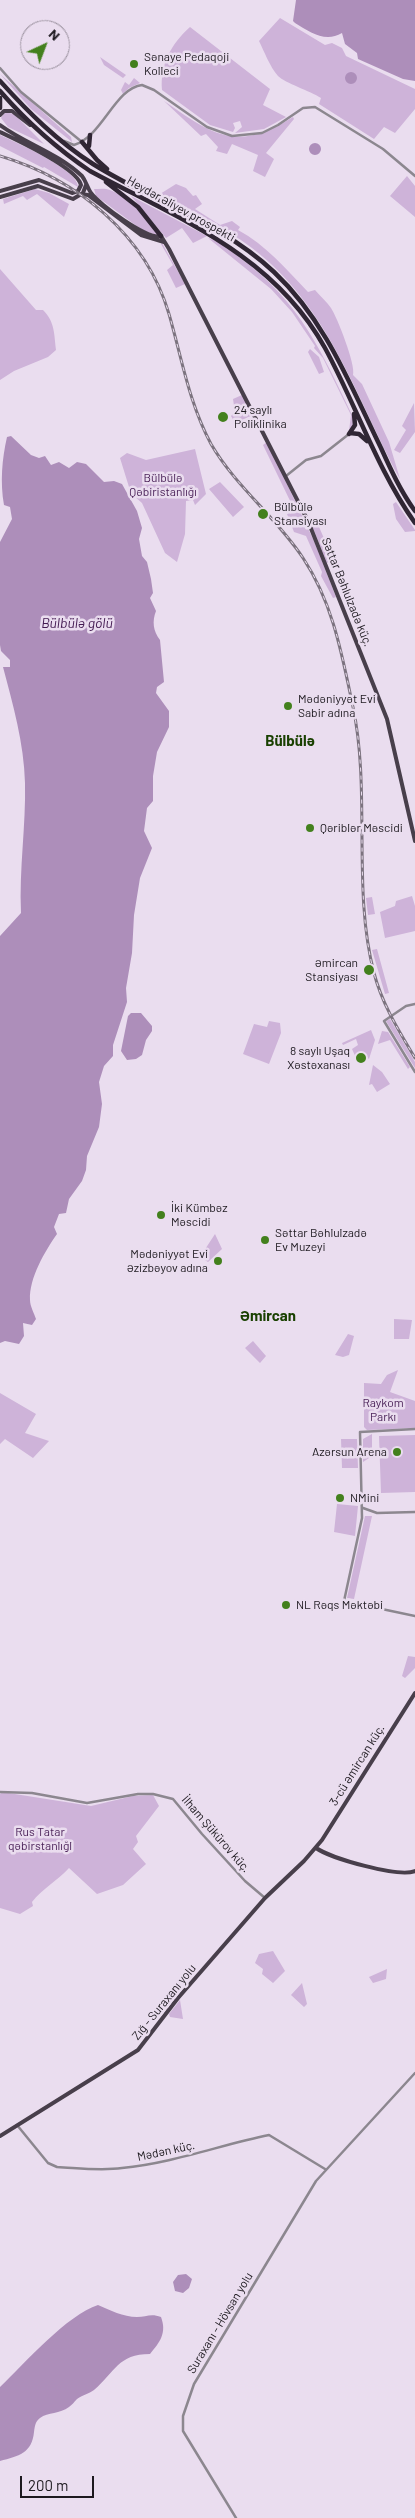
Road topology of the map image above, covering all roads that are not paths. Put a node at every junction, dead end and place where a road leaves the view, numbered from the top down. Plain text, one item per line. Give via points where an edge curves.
1 (0, 68) edge
2 (0, 81) edge
3 (0, 92) edge
4 (0, 98) edge
5 (0, 108) edge
6 (0, 115) edge
7 (0, 120) edge
8 (0, 125) edge
9 (65, 130) junction
10 (0, 132) edge
11 (50, 132) junction
12 (90, 135) junction
13 (20, 136) junction
14 (43, 136) junction
15 (67, 142) junction
16 (82, 142) junction
17 (90, 150) junction
18 (57, 161) junction
19 (90, 171) junction
20 (415, 176) edge
21 (85, 181) junction
22 (58, 186) junction
23 (140, 190) junction
24 (0, 192) edge
25 (56, 193) junction
26 (72, 193) junction
27 (80, 195) junction
28 (0, 197) edge
29 (67, 198) junction
30 (161, 236) junction
31 (164, 242) junction
32 (348, 396) junction
33 (349, 434) junction
34 (375, 452) junction
35 (286, 476) junction
36 (415, 511) edge
37 (415, 523) edge
38 (415, 841) edge
39 (415, 1004) edge
40 (415, 1072) edge
41 (415, 1429) edge
42 (363, 1508) junction
43 (415, 1512) edge
44 (415, 1616) edge
45 (415, 1693) edge
46 (0, 1792) edge
47 (316, 1848) junction
48 (415, 1871) edge
49 (265, 1898) junction
50 (415, 2072) edge
51 (17, 2125) junction
52 (0, 2136) edge
53 (325, 2169) junction
54 (236, 2518) edge

1 - 9 street via 17,88
2 - 11 highway, Heydər Əliyev prospekti
3 - 14 highway, Heydər Əliyev prospekti
4 - 5 highway
6 - 14 main road via 10,110
7 - 13 main road
8 - 13 main road
9 - 15 street via 74,140 73,143
9 - 16 street
10 - 18 main road
11 - 15 street
11 - 23 highway, Heydər Əliyev prospekti via 94,164
12 - 16 street
12 - 17 highway
12 - 20 street via 129,90 144,85 207,127 232,136 262,133 303,108 315,107 383,149
13 - 18 main road
14 - 19 highway, Heydər Əliyev prospekti
15 - 16 street via 74,145
16 - 17 highway
17 - 23 highway via 103,166
18 - 21 main road
18 - 26 main road via 80,182 79,189
19 - 30 highway via 138,207
19 - 32 highway, Heydər Əliyev prospekti via 214,236 258,267 307,320
21 - 27 main road via 85,189
21 - 30 main road via 93,196 123,218 146,234
22 - 24 main road via 35,180
22 - 25 main road via 64,193
22 - 26 main road
23 - 36 highway, Heydər Əliyev prospekti via 242,246 294,293 330,343 392,472
25 - 28 main road via 35,186
25 - 29 main road
26 - 29 main road via 66,194
27 - 29 main road via 74,199
27 - 31 main road via 88,194 144,237
30 - 31 main road, Səttar Bəhlulzadə küç.
31 - 35 main road, Səttar Bəhlulzadə küç.
32 - 33 highway via 356,422
32 - 34 highway, Heydər Əliyev prospekti
33 - 34 highway via 362,436
33 - 35 street via 321,456 308,459
34 - 37 highway, Heydər Əliyev prospekti
35 - 38 main road, Səttar Bəhlulzadə küç. via 308,521 387,719
39 - 40 street via 406,1006 384,1023
41 - 42 street via 360,1432 360,1498
42 - 43 street via 371,1512
42 - 44 street via 344,1600
45 - 47 main road, 3-cü Əmircan küç.
46 - 49 street, İlham Şükürov küç. via 32,1793 87,1803 143,1794 173,1798 245,1881
47 - 48 main road via 398,1873
47 - 49 main road, Zığ - Suraxanı yolu
49 - 51 main road, Zığ - Suraxanı yolu via 178,1998 138,2050
50 - 53 street, Suraxanı - Hövsan yolu
51 - 52 main road, Zığ - Suraxanı yolu
51 - 53 street, Mədən küç. via 48,2163 57,2166 136,2167 269,2135
53 - 54 street, Suraxanı - Hövsan yolu via 199,2374 183,2416 185,2435

